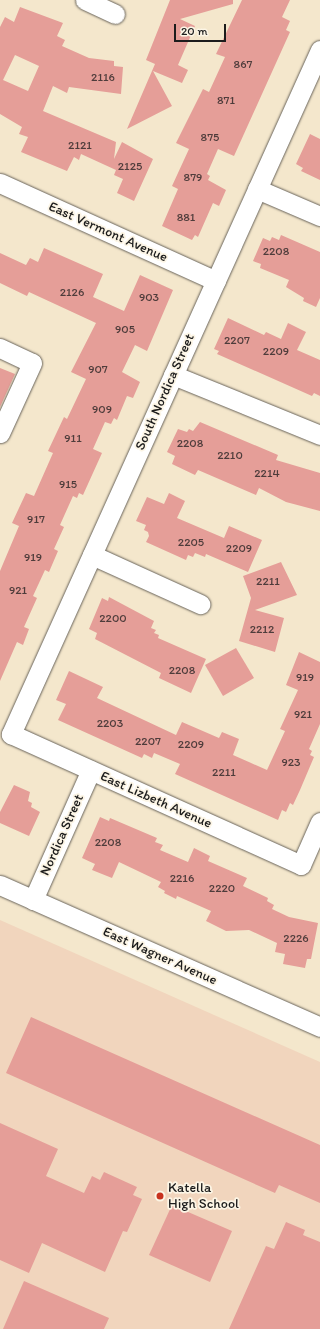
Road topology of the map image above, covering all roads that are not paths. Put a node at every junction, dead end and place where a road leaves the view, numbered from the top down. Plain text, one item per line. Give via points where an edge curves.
1 (85, 0) edge
2 (115, 14) dead end
3 (320, 50) edge
4 (0, 183) edge
5 (257, 189) junction
6 (320, 216) edge
7 (216, 281) junction
8 (0, 348) edge
9 (173, 375) junction
10 (0, 433) edge
11 (320, 436) edge
12 (92, 555) junction
13 (200, 604) dead end
14 (11, 734) joint
15 (91, 770) junction
16 (320, 822) edge
17 (0, 885) edge
18 (33, 900) junction
19 (320, 1027) edge

1 - 2 street
3 - 5 street, South Nordica Street
4 - 7 street, East Vermont Avenue
5 - 6 street
5 - 7 street, South Nordica Street
7 - 9 street, South Nordica Street
8 - 10 street via 32,363
9 - 11 street
9 - 12 street, South Nordica Street
12 - 13 street
12 - 14 street, South Nordica Street
14 - 15 street, East Lizbeth Avenue
15 - 16 street, East Lizbeth Avenue via 301,865
15 - 18 street, Nordica Street
17 - 18 street, East Wagner Avenue
18 - 19 street, East Wagner Avenue

